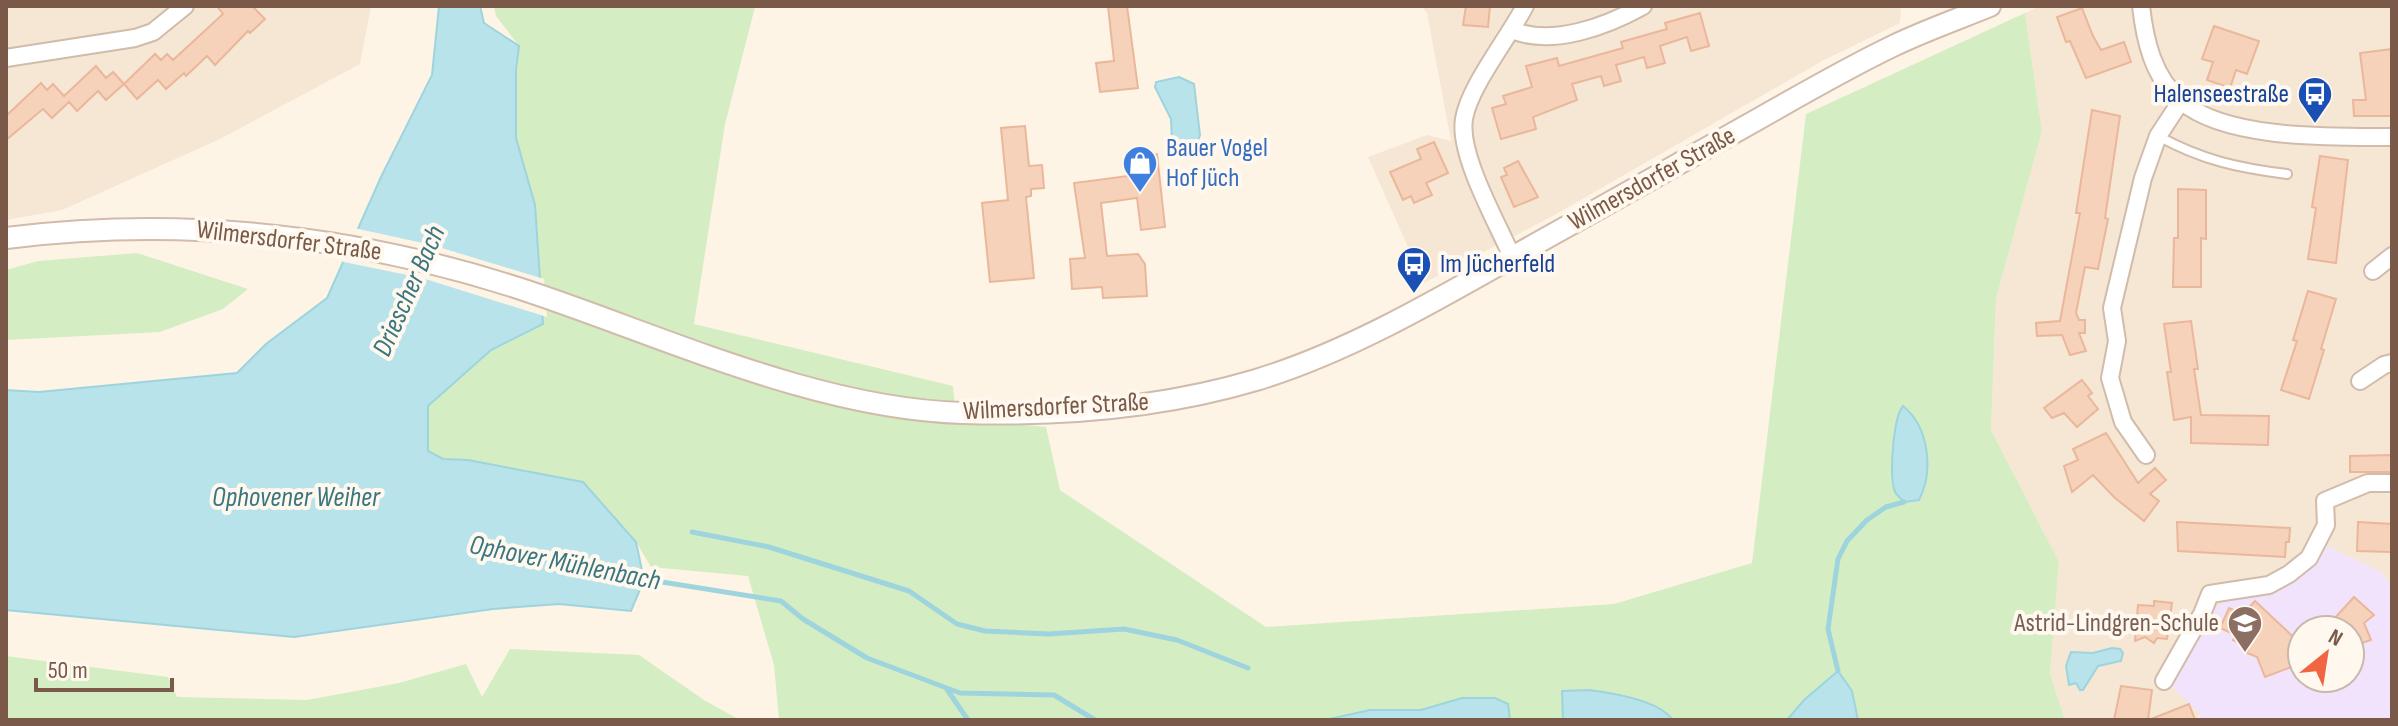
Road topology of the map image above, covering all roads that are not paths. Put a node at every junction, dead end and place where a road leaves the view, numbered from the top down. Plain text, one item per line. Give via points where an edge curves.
1 (185, 6) edge
2 (1525, 6) edge
3 (1643, 6) edge
4 (1990, 6) edge
5 (2141, 6) edge
6 (1512, 30) junction
7 (6, 59) edge
8 (2181, 101) junction
9 (2158, 136) junction
10 (2392, 137) edge
11 (2287, 174) dead end
12 (6, 238) edge
13 (2392, 256) edge
14 (1512, 257) junction
15 (2373, 271) dead end
16 (2392, 363) edge
17 (2360, 381) dead end
18 (2146, 455) dead end
19 (2392, 483) edge
20 (2164, 681) dead end

1 - 7 street via 153,32 135,38
2 - 6 street
3 - 6 street via 1621,18 1552,37
4 - 14 street, Wilmersdorfer Straße via 1893,45
5 - 8 street via 2154,64
6 - 14 street via 1474,94 1464,133 1467,154
8 - 9 street
8 - 10 street via 2241,128
9 - 11 lane via 2219,163
9 - 18 street via 2133,211 2112,308 2117,341 2110,378 2123,422
12 - 14 street, Wilmersdorfer Straße via 165,228 357,246 531,292 827,392 958,413 1075,411 1166,401 1258,379 1346,345
13 - 15 street
16 - 17 street
19 - 20 street via 2368,483 2325,501 2321,536 2309,558 2289,574 2269,585 2210,594

